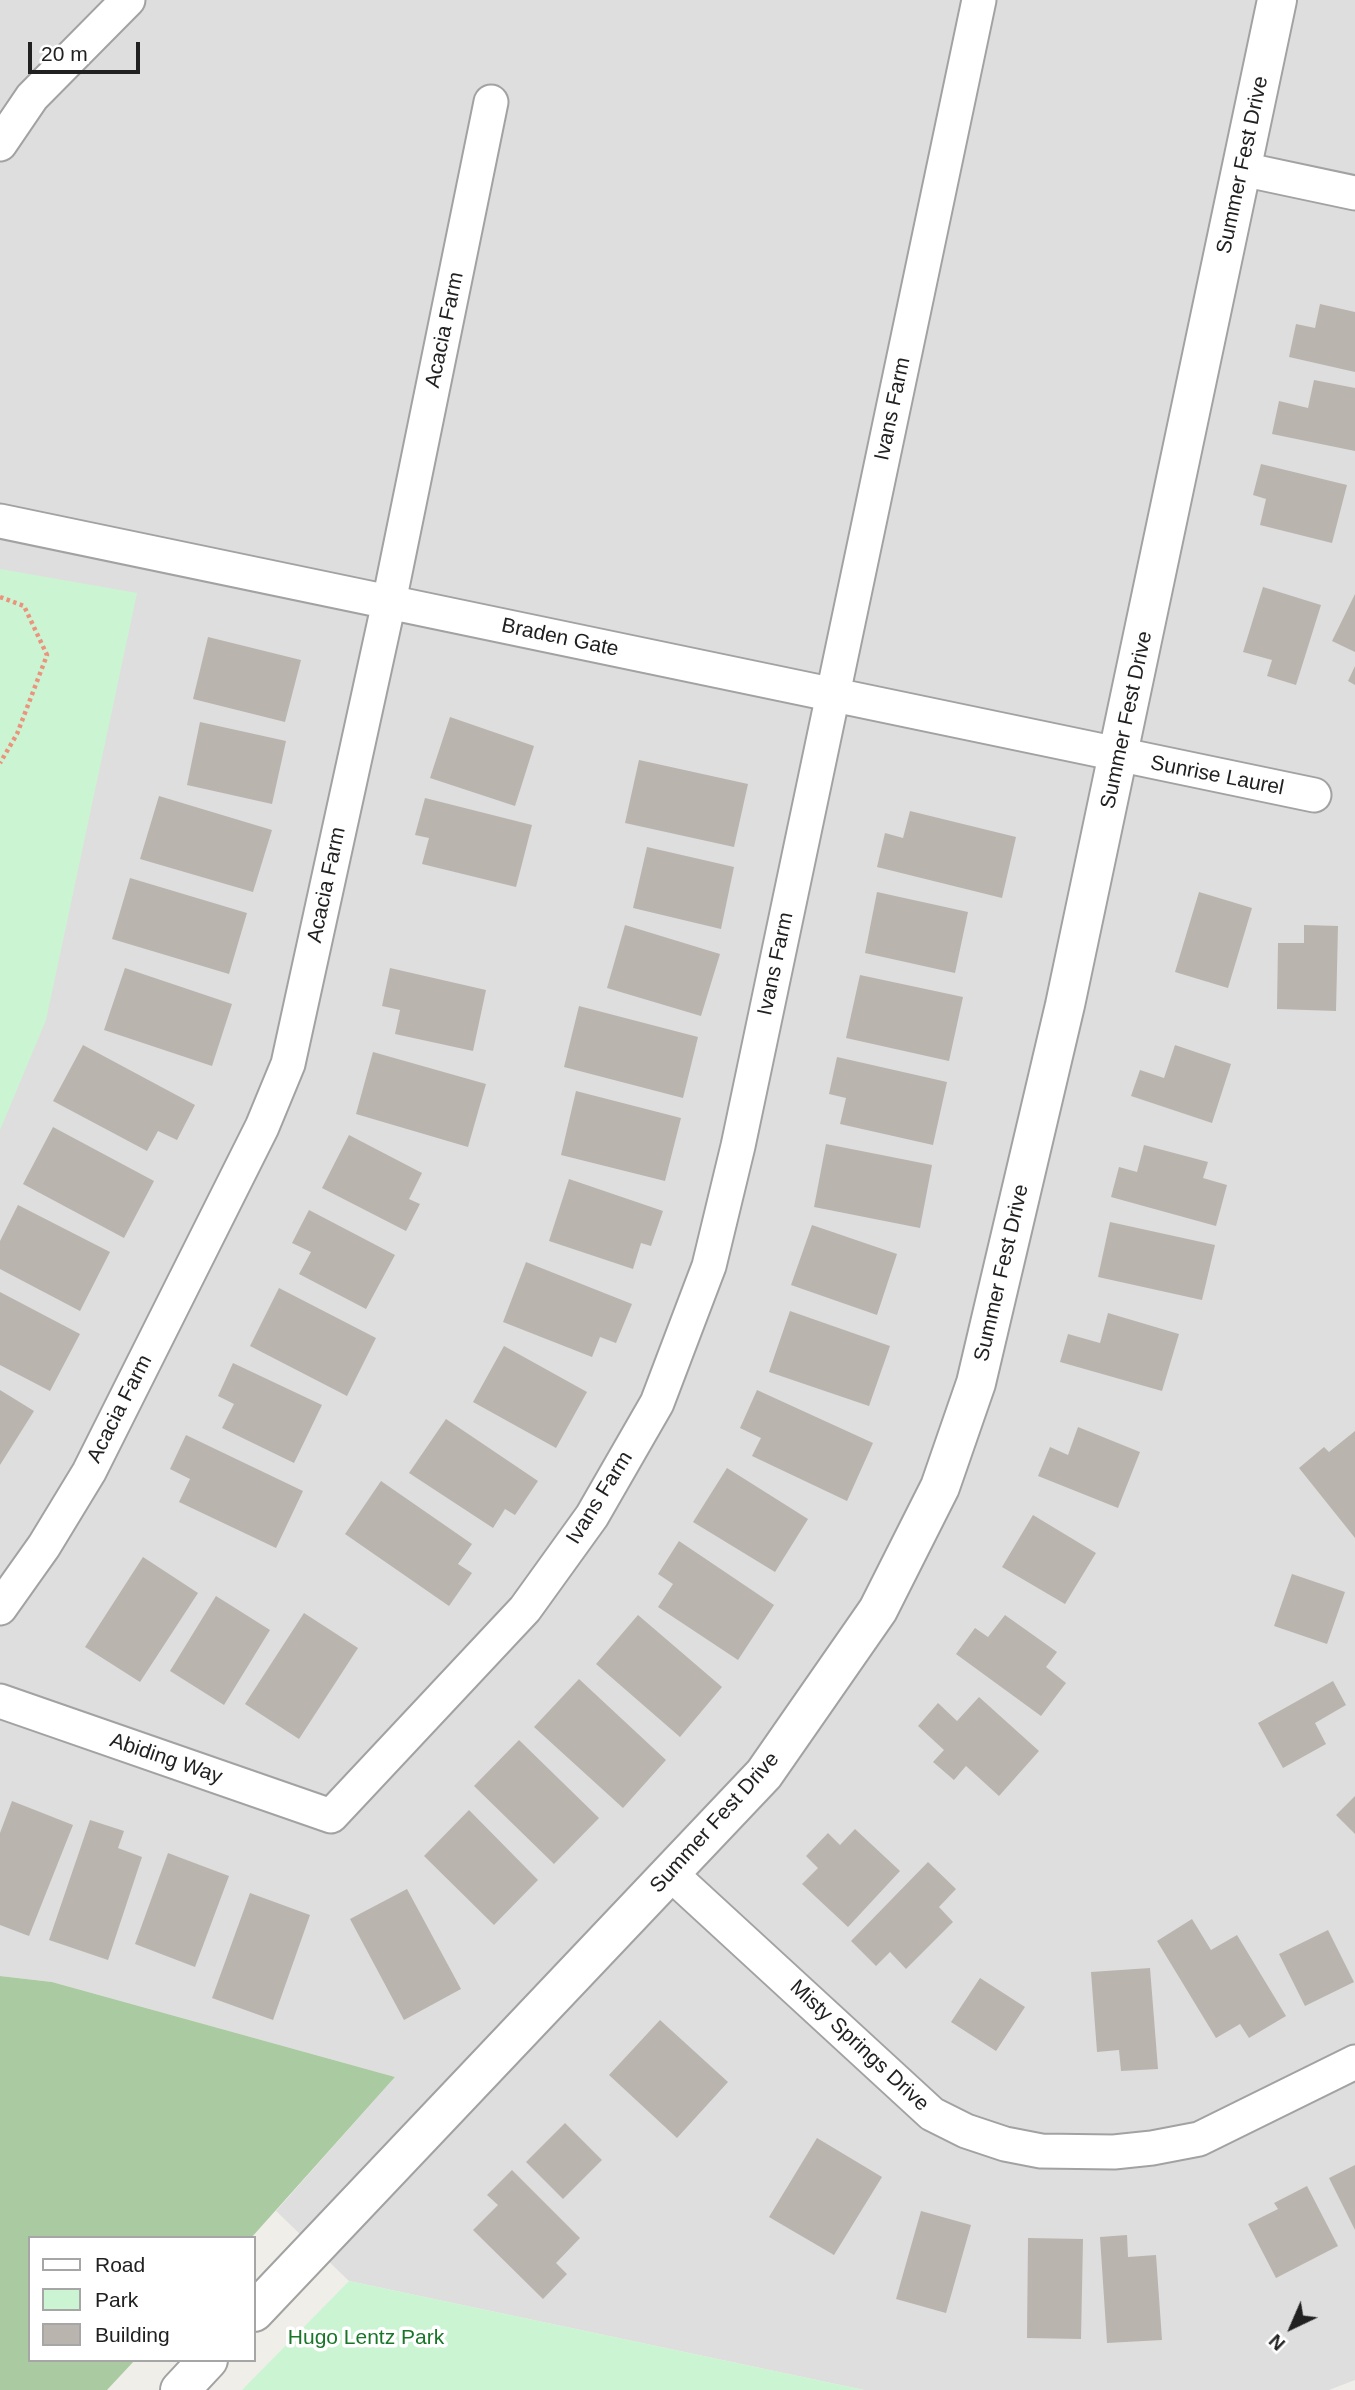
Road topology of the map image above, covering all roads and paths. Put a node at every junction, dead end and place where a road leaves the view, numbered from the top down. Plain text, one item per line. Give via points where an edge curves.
1 (128, 0) edge
2 (979, 0) edge
3 (1277, 0) edge
4 (491, 102) dead end
5 (0, 144) edge
6 (1242, 169) junction
7 (1355, 193) edge
8 (0, 521) edge
9 (0, 597) edge
10 (389, 602) junction
11 (833, 696) junction
12 (1119, 756) junction
13 (0, 763) edge
14 (1314, 795) dead end
15 (0, 1608) edge
16 (0, 1701) edge
17 (331, 1816) joint
18 (671, 1874) junction
19 (1355, 2062) edge
20 (256, 2310) edge
21 (206, 2362) edge
22 (180, 2390) edge

1 - 5 street via 32,97
2 - 11 street, Ivans Farm
3 - 6 street, Summer Fest Drive
4 - 10 street, Acacia Farm
6 - 7 street
6 - 12 street, Summer Fest Drive
8 - 10 street, Braden Gate
9 - 13 path via 24,606 47,655 17,734
10 - 11 street, Braden Gate
10 - 15 street, Acacia Farm via 288,1064 89,1472
11 - 12 street, Braden Gate
11 - 17 street, Ivans Farm via 709,1266 657,1403 592,1516 525,1609
12 - 14 street, Sunrise Laurel
12 - 18 street, Summer Fest Drive via 976,1383 940,1487 878,1610 772,1763
16 - 17 street, Abiding Way
18 - 19 street, Misty Springs Drive via 932,2114 1005,2144 1041,2151 1114,2152 1199,2139
18 - 20 street, Summer Fest Drive
21 - 22 street

